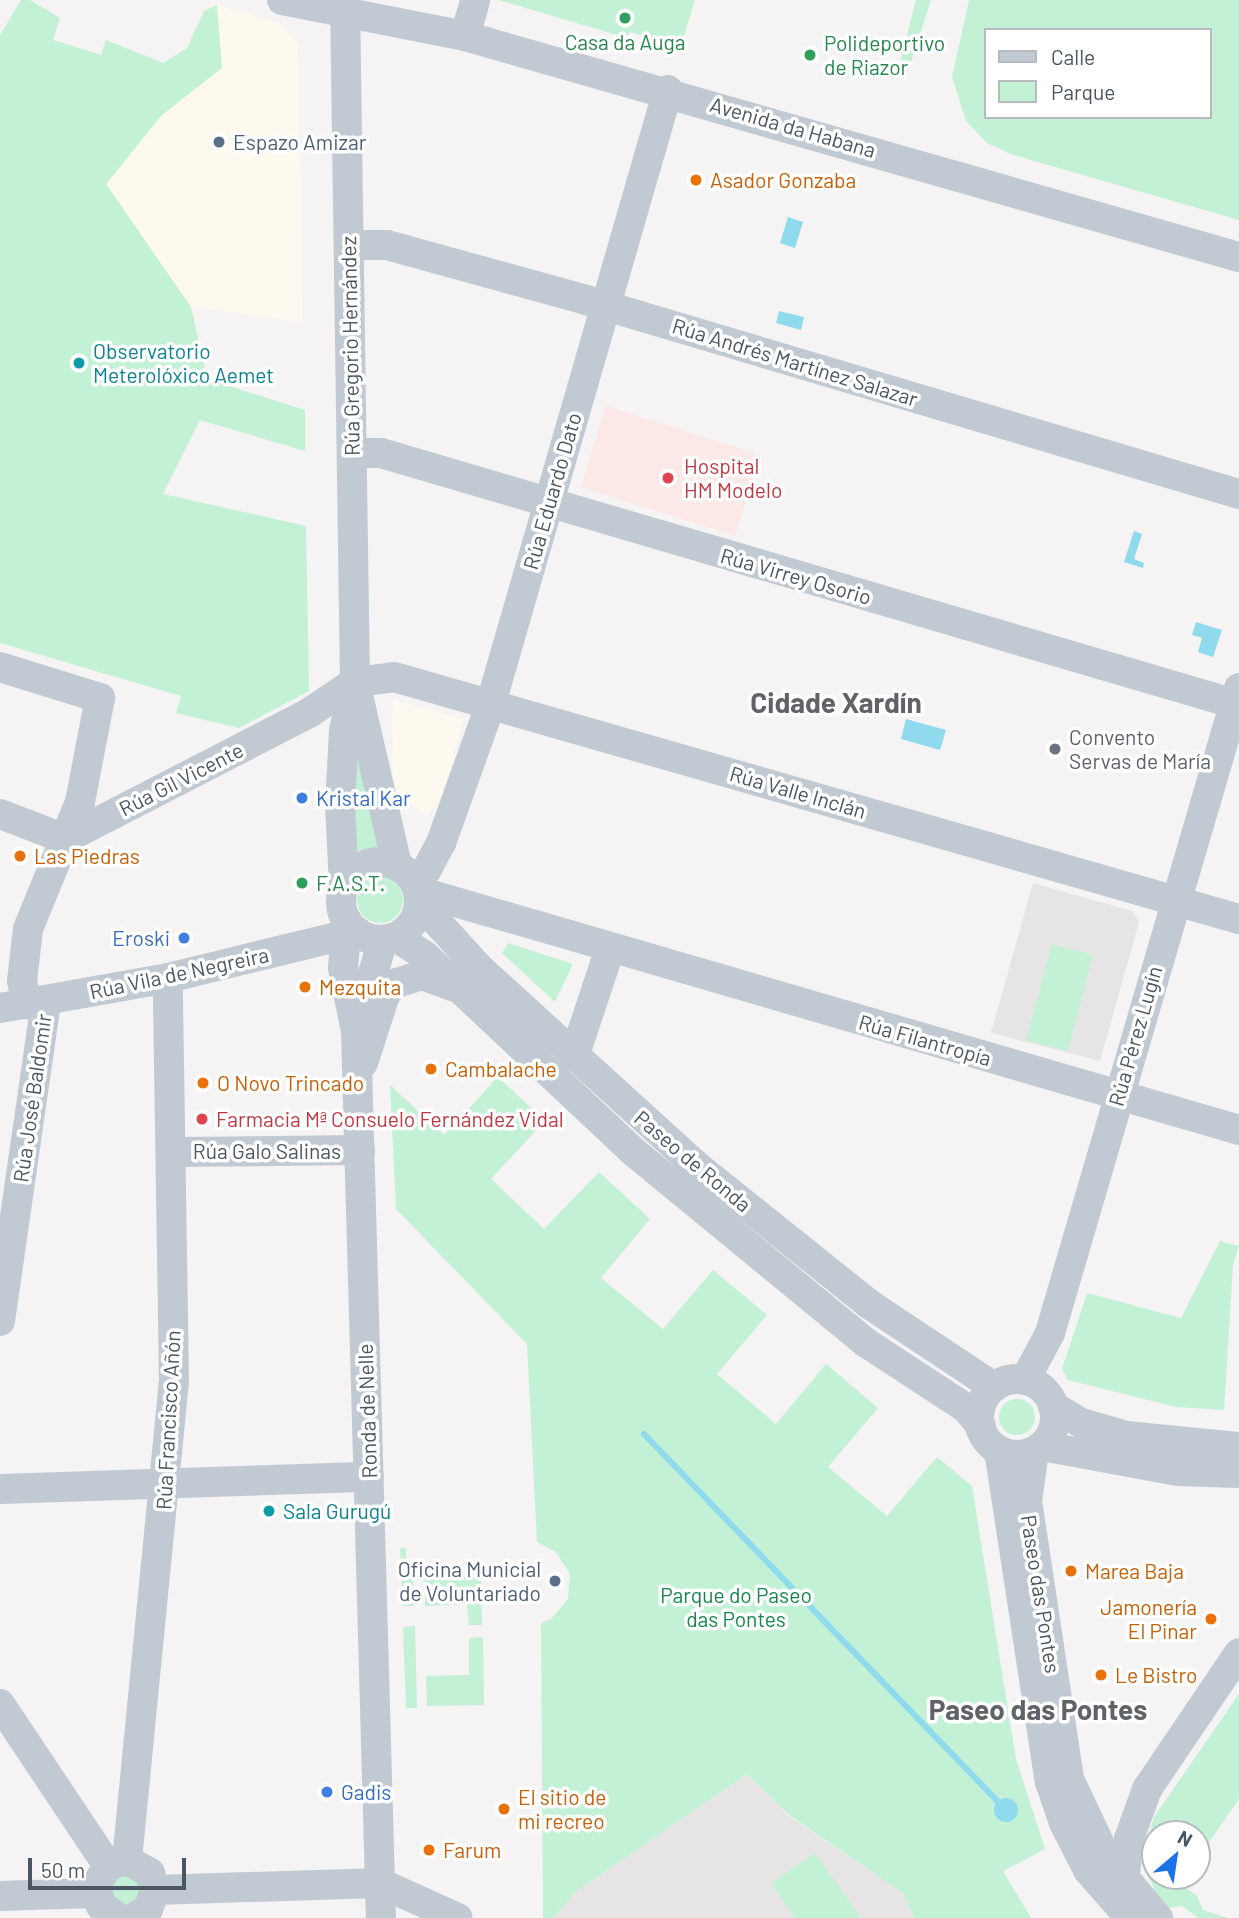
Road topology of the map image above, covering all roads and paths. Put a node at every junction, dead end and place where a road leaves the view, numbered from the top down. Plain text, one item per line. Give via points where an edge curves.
1 (282, 0) edge
2 (475, 0) edge
3 (344, 5) edge
4 (465, 36) junction
5 (668, 90) junction
6 (349, 245) junction
7 (1239, 257) edge
8 (605, 306) junction
9 (352, 453) junction
10 (1239, 494) edge
11 (550, 504) junction
12 (0, 667) edge
13 (355, 682) junction
14 (1237, 699) edge
15 (491, 703) junction
16 (0, 814) edge
17 (65, 839) junction
18 (412, 885) junction
19 (344, 886) junction
20 (1174, 901) junction
21 (1239, 919) edge
22 (366, 933) junction
23 (317, 943) junction
24 (610, 949) junction
25 (342, 968) junction
26 (168, 978) junction
27 (459, 988) junction
28 (24, 1004) edge
29 (356, 1031) junction
30 (573, 1057) junction
31 (358, 1080) junction
32 (1118, 1095) junction
33 (1239, 1130) edge
34 (360, 1150) junction
35 (174, 1152) junction
36 (0, 1321) edge
37 (1024, 1380) junction
38 (993, 1387) junction
39 (1054, 1406) junction
40 (981, 1426) junction
41 (1239, 1447) edge
42 (1038, 1448) junction
43 (999, 1450) junction
44 (1239, 1473) edge
45 (369, 1477) junction
46 (167, 1484) junction
47 (0, 1489) edge
48 (1239, 1653) edge
49 (0, 1704) edge
50 (1147, 1789) junction
51 (1087, 1821) junction
52 (117, 1863) junction
53 (1124, 1882) junction
54 (380, 1883) junction
55 (0, 1896) edge
56 (127, 1909) edge
57 (381, 1918) edge
58 (458, 1918) edge
59 (1129, 1918) edge
60 (1158, 1918) edge

1 - 3 street, Avenida da Habana
2 - 4 street
3 - 4 street, Avenida da Habana
3 - 6 street, Rúa Gregorio Hernández
4 - 5 street, Avenida da Habana
5 - 7 street, Avenida da Habana
5 - 8 street, Rúa Eduardo Dato
6 - 8 street, Rúa Andrés Martínez Salazar via 387,245
6 - 9 street, Rúa Gregorio Hernández
8 - 10 street, Rúa Andrés Martínez Salazar
8 - 11 street, Rúa Eduardo Dato
9 - 11 street, Rúa Virrey Osorio via 381,453
9 - 13 street, Rúa Gregorio Hernández
11 - 14 street, Rúa Virrey Osorio
11 - 15 street, Rúa Eduardo Dato
12 - 17 street, Rúa José Baldomir via 100,698 80,802
13 - 15 street, Rúa Valle Inclán via 394,677
13 - 17 street, Rúa Gil Vicente via 309,713
13 - 18 street, Rúa Gregorio Hernández
13 - 19 street, Rúa Gregorio Hernández via 344,732 340,805
14 - 20 street, Rúa Pérez Lugín
15 - 18 street, Rúa Eduardo Dato via 441,843
15 - 20 street, Rúa Valle Inclán
16 - 17 street
17 - 28 street, Rúa José Baldomir via 28,929
18 - 19 street via 372,863 360,868
18 - 22 street via 412,923
18 - 24 street, Rúa Filantropía
18 - 30 street, Paseo de Ronda via 479,968
19 - 22 street via 342,910
20 - 21 street, Rúa Valle Inclán
20 - 32 street, Rúa Pérez Lugín
22 - 23 street, Rúa Vila de Negreira
22 - 25 street, Ronda de Nelle
22 - 27 street, Paseo de Ronda via 424,955
22 - 29 street, Ronda de Nelle
23 - 25 street
23 - 26 street, Rúa Vila de Negreira
24 - 30 street
24 - 32 street, Rúa Filantropía
25 - 29 street, Ronda de Nelle
26 - 28 street, Rúa Vila de Negreira
26 - 35 street, Rúa Francisco Añón
27 - 31 street, Paseo de Ronda via 422,975 393,984 379,1011
27 - 40 street, Paseo de Ronda via 635,1153 865,1342 966,1408
28 - 36 street, Rúa José Baldomir
29 - 31 street, Ronda de Nelle
30 - 38 street, Paseo de Ronda via 693,1163 858,1296
31 - 34 street, Ronda de Nelle
32 - 33 street, Rúa Filantropía
32 - 37 street, Rúa Pérez Lugín via 1050,1333
34 - 35 street, Rúa Galo Salinas
34 - 45 street, Ronda de Nelle
35 - 46 street, Rúa Francisco Añón via 174,1382
37 - 38 street
37 - 39 street via 1042,1389
38 - 40 street via 982,1405
39 - 41 street via 1081,1423 1126,1436 1186,1446
39 - 42 street via 1053,1428
40 - 43 street
42 - 43 street via 1016,1455
42 - 44 street via 1178,1471
42 - 51 street, Paseo das Pontes via 1027,1501 1065,1754
43 - 59 street, Paseo das Pontes via 1050,1782 1088,1870
45 - 46 street
45 - 54 street, Ronda de Nelle
46 - 47 street
46 - 52 street, Rúa Francisco Añón
48 - 50 street
49 - 52 street
50 - 51 street via 1120,1813
50 - 53 street via 1129,1839
51 - 53 street, Paseo das Pontes
52 - 56 street, Rúa Francisco Añón via 98,1878
52 - 56 street via 150,1873
53 - 60 street, Paseo das Pontes
54 - 56 street
54 - 57 street, Ronda de Nelle
54 - 58 street
55 - 56 street

